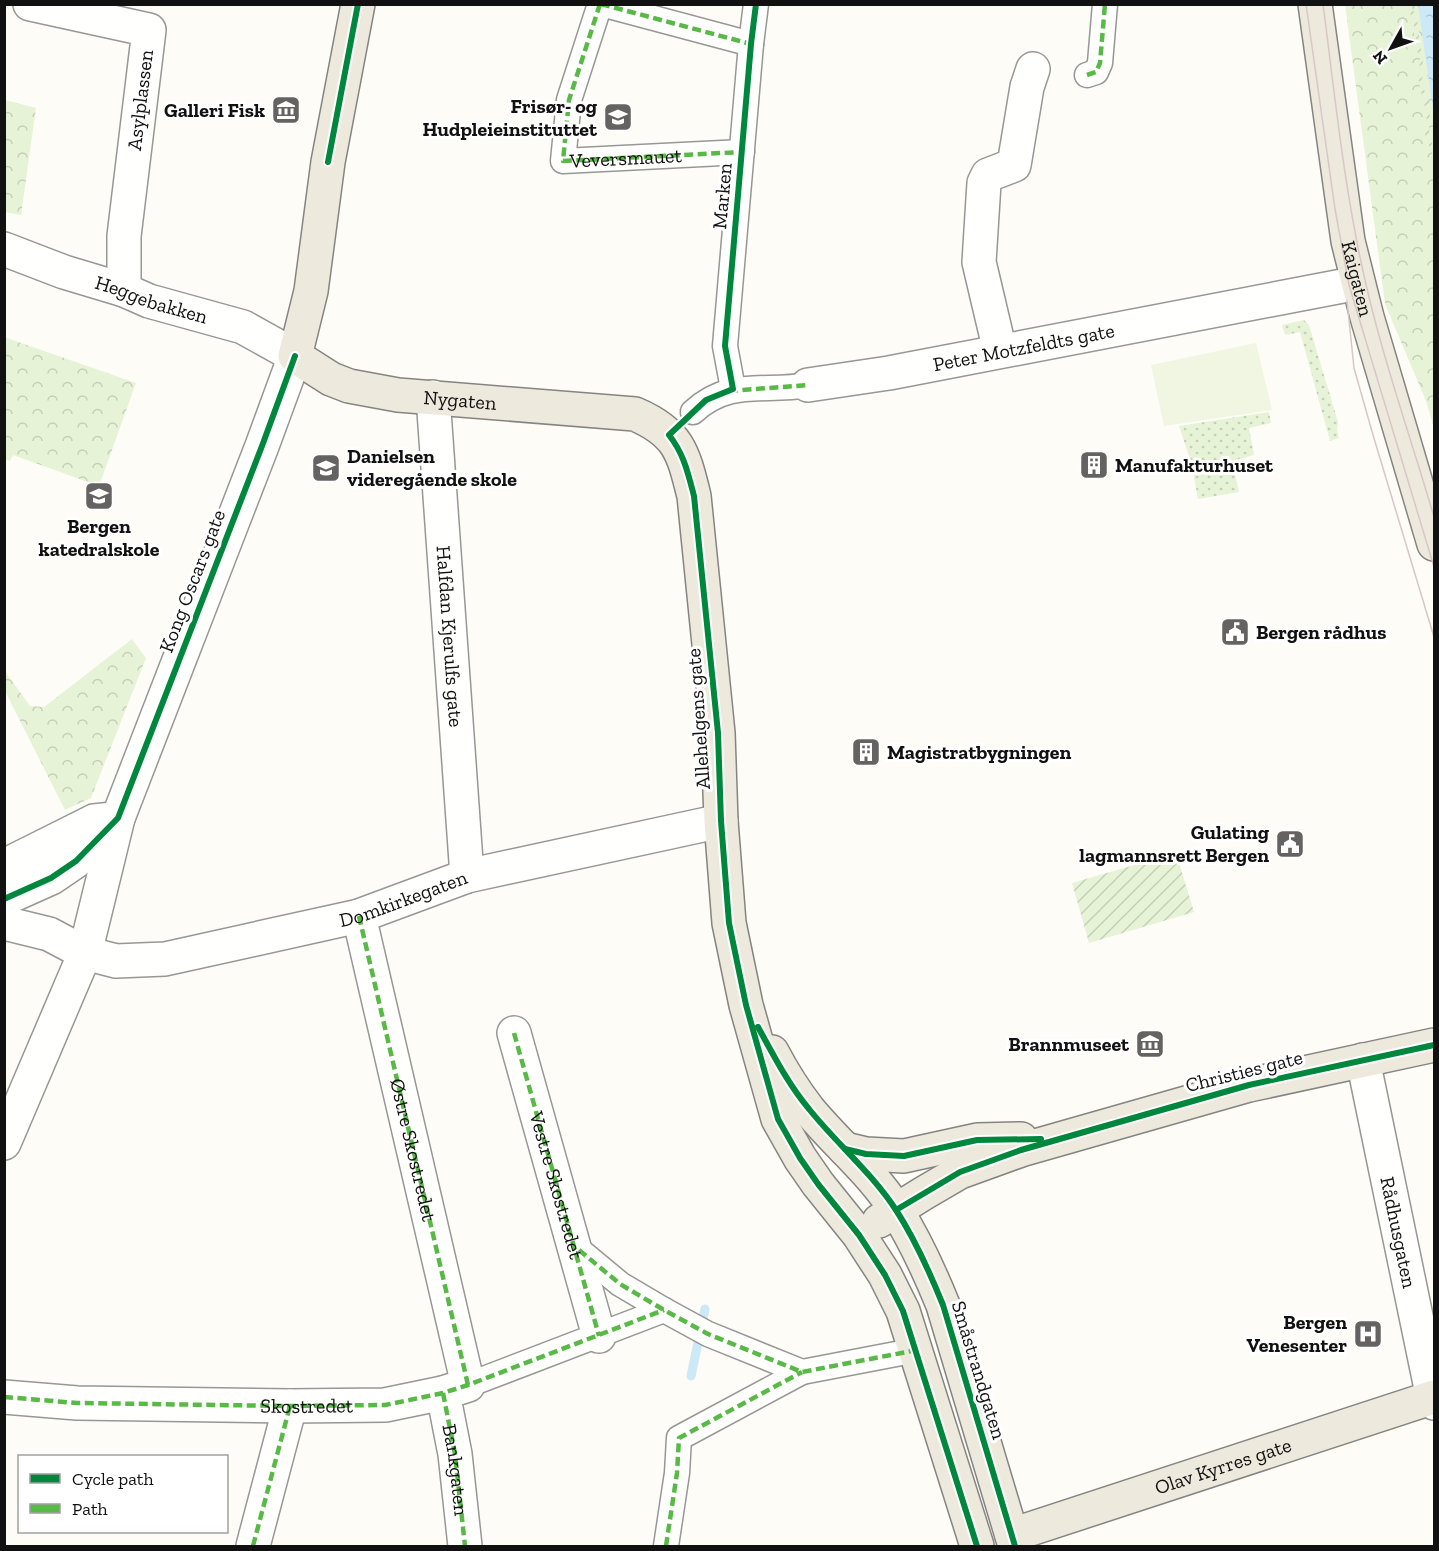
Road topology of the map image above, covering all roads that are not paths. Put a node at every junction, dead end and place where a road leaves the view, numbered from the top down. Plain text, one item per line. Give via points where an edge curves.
1 (30, 4) edge
2 (358, 4) edge
3 (600, 4) edge
4 (756, 4) edge
5 (1105, 4) edge
6 (1315, 4) edge
7 (751, 44) junction
8 (1033, 69) dead end
9 (1087, 75) dead end
10 (742, 152) junction
11 (4, 249) edge
12 (1358, 283) junction
13 (124, 290) junction
14 (1000, 351) junction
15 (294, 356) junction
16 (808, 385) joint
17 (733, 389) junction
18 (433, 397) junction
19 (693, 411) dead end
20 (635, 414) joint
21 (1434, 543) edge
22 (118, 818) junction
23 (721, 821) junction
24 (4, 866) edge
25 (467, 876) junction
26 (4, 899) edge
27 (359, 916) junction
28 (4, 923) edge
29 (85, 953) junction
30 (746, 1005) junction
31 (514, 1033) dead end
32 (1434, 1045) edge
33 (1363, 1060) junction
34 (1065, 1138) junction
35 (4, 1143) edge
36 (845, 1149) junction
37 (896, 1210) junction
38 (860, 1235) junction
39 (579, 1250) dead end
40 (943, 1305) junction
41 (664, 1310) junction
42 (599, 1336) junction
43 (917, 1350) junction
44 (802, 1372) junction
45 (455, 1389) junction
46 (1433, 1394) edge
47 (4, 1397) edge
48 (290, 1406) junction
49 (1013, 1541) edge
50 (253, 1546) edge
51 (465, 1546) edge
52 (666, 1546) edge
53 (977, 1546) edge

1 - 13 street, Asylplassen via 149,30 124,236
2 - 15 main road, Kong Oscars gate via 328,162 310,291
3 - 7 street
3 - 10 street, Veversmauet via 569,100 563,161
4 - 7 street, Marken
5 - 9 street via 1100,63 1096,72
6 - 12 main road, Kaigaten via 1342,207
7 - 10 street, Marken
8 - 14 street via 1014,165 988,175 984,183 979,262
10 - 17 street, Marken via 725,346
11 - 13 street, Heggebakken
12 - 14 street, Peter Motzfeldts gate
12 - 21 main road, Kaigaten
13 - 15 street, Heggebakken via 149,301 243,327
14 - 16 street, Peter Motzfeldts gate
15 - 18 main road, Nygaten via 350,386
15 - 22 street, Kong Oscars gate
16 - 17 street, Peter Motzfeldts gate
17 - 19 street, Peter Motzfeldts gate via 706,400
18 - 20 main road, Nygaten
18 - 25 street, Halfdan Kjerulfs gate via 457,573 466,687
20 - 23 main road, Allehelgens gate via 653,422 679,447 694,496 718,732
22 - 24 street via 94,821
22 - 26 street via 76,861 51,878
22 - 29 street, Kong Oscars gate
23 - 25 street, Domkirkegaten
23 - 30 main road, Allehelgens gate via 729,923
25 - 27 street, Domkirkegaten
27 - 29 street, Domkirkegaten via 165,959 116,961
27 - 45 street, Østre Skostredet
28 - 29 street, Domkirkegaten via 49,934
29 - 35 street, Kong Oscars gate
30 - 36 main road, Allehelgens gate via 790,1084
30 - 38 main road, Allehelgens gate via 778,1119 818,1185
31 - 42 street, Vestre Skostredet
32 - 33 main road, Christies gate
33 - 34 main road, Christies gate via 1249,1085
33 - 46 street, Rådhusgaten
34 - 36 main road, Christies gate via 977,1140 904,1156
34 - 37 main road, Christies gate via 960,1172
36 - 37 main road, Allehelgens gate
37 - 38 main road, Christies gate
37 - 40 main road, Småstrandgaten
38 - 40 main road, Småstrandgaten
38 - 43 main road via 903,1311
39 - 41 street via 620,1284
40 - 49 main road, Småstrandgaten
41 - 42 street, Skostredet
41 - 44 street via 708,1334
42 - 45 street, Skostredet
43 - 44 street
43 - 53 main road
44 - 52 street via 679,1438
45 - 48 street, Skostredet via 385,1405
45 - 51 street, Bankgaten via 455,1454
46 - 49 main road, Olav Kyrres gate
47 - 48 street, Skostredet via 77,1403
48 - 50 street

